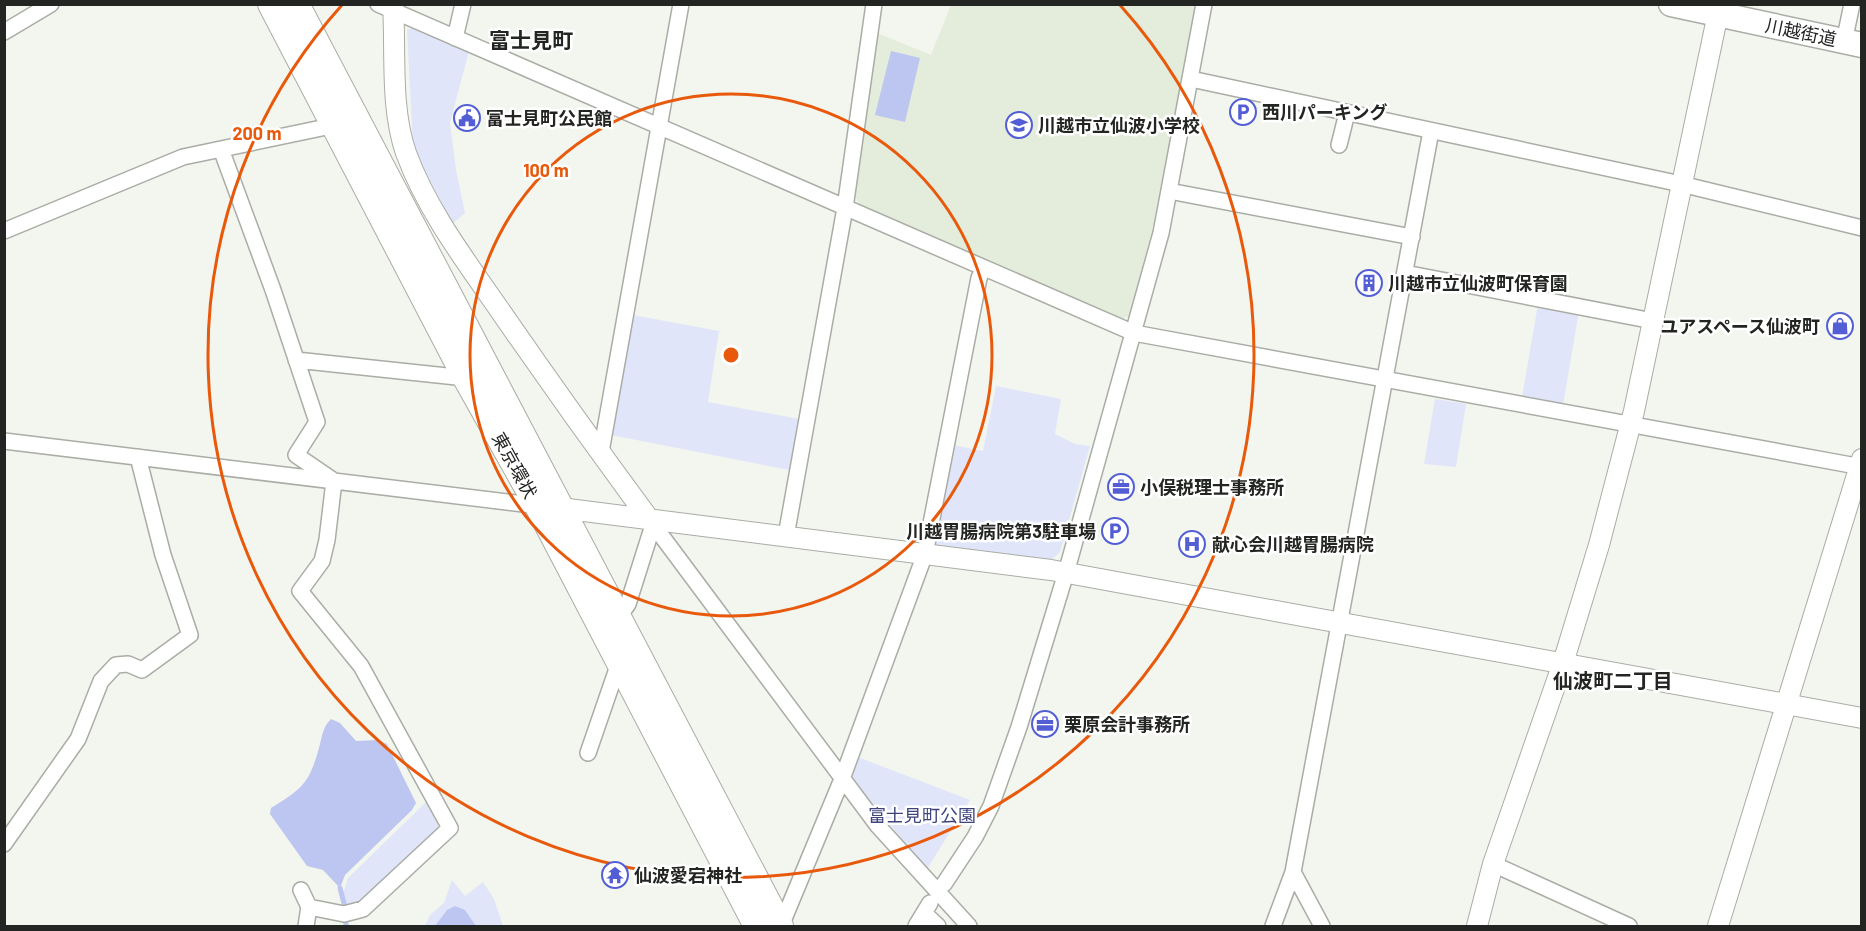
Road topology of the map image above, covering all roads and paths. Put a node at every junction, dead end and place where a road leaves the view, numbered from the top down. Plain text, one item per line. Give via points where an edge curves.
1 (51, 4) edge
2 (271, 4) edge
3 (296, 4) edge
4 (462, 4) edge
5 (681, 4) edge
6 (874, 4) edge
7 (1204, 4) edge
8 (1671, 4) edge
9 (1852, 4) edge
10 (388, 7) edge
11 (1719, 9) edge
12 (4, 32) edge
13 (455, 38) junction
14 (1853, 43) edge
15 (1191, 79) junction
16 (1347, 113) junction
17 (336, 125) junction
18 (661, 127) junction
19 (1431, 131) junction
20 (1339, 145) dead end
21 (221, 149) junction
22 (1681, 184) junction
23 (1169, 191) junction
24 (845, 208) junction
25 (1862, 228) edge
26 (4, 231) edge
27 (1412, 237) junction
28 (983, 269) junction
29 (1405, 273) junction
30 (1653, 321) junction
31 (1134, 333) junction
32 (296, 360) junction
33 (466, 378) junction
34 (1384, 379) junction
35 (1631, 424) junction
36 (4, 441) edge
37 (601, 452) junction
38 (138, 457) junction
39 (1861, 465) edge
40 (334, 481) junction
41 (549, 507) junction
42 (651, 522) junction
43 (786, 536) junction
44 (925, 554) junction
45 (1066, 573) junction
46 (618, 618) junction
47 (1341, 622) junction
48 (619, 663) junction
49 (1563, 663) junction
50 (1785, 705) junction
51 (1862, 718) edge
52 (588, 753) dead end
53 (842, 779) junction
54 (4, 844) edge
55 (1493, 864) junction
56 (1293, 872) junction
57 (944, 884) dead end
58 (301, 890) dead end
59 (309, 907) junction
60 (306, 927) edge
61 (757, 927) edge
62 (781, 927) edge
63 (916, 927) edge
64 (938, 927) edge
65 (969, 927) edge
66 (1273, 927) edge
67 (1322, 927) edge
68 (1477, 927) edge
69 (1629, 927) edge
70 (1718, 927) edge

1 - 12 street
2 - 17 highway, 東京環状
3 - 41 highway, 東京環状
4 - 13 street
5 - 18 street
6 - 24 street
7 - 15 street
8 - 11 main road, 川越街道
9 - 14 street
10 - 13 street
10 - 37 street via 398,108 406,152 414,170 442,226
11 - 14 main road, 川越街道
11 - 22 street
13 - 18 street
15 - 16 street
15 - 23 street
16 - 19 street
16 - 20 street
17 - 21 street
17 - 33 highway, 東京環状
18 - 24 street
18 - 37 street
19 - 22 street
19 - 27 street
21 - 26 street via 151,169
21 - 32 street
22 - 25 street
22 - 30 street
23 - 27 street
23 - 31 street
24 - 28 street
24 - 43 street
27 - 29 street
28 - 31 street
28 - 44 street
29 - 30 street
29 - 34 street
30 - 35 street
31 - 34 street
31 - 45 street
32 - 33 street
32 - 40 street via 317,422 296,454
33 - 41 highway, 東京環状
34 - 35 street
34 - 47 street
35 - 39 street
35 - 49 street
36 - 38 street
37 - 42 street
38 - 40 street
38 - 54 street via 163,555 190,635 151,666 142,670 128,664 116,665 101,681 78,739
39 - 50 street
40 - 41 street
40 - 59 street via 322,561 300,591 361,666 450,828 363,909 344,914
41 - 42 street
41 - 46 highway, 東京環状
41 - 48 highway, 東京環状
42 - 43 street
42 - 46 street via 628,604
42 - 53 street
43 - 44 street
44 - 45 street
44 - 53 street
45 - 47 street
45 - 57 street via 991,806
46 - 62 highway, 東京環状
47 - 49 street
47 - 56 street
48 - 52 street
48 - 61 highway, 東京環状
49 - 50 street
49 - 55 street
50 - 51 street
50 - 70 street
53 - 62 street
53 - 65 street via 885,834
55 - 68 street
55 - 69 street
56 - 66 street
56 - 67 street
58 - 59 street
59 - 60 street
63 - 64 street via 927,908

